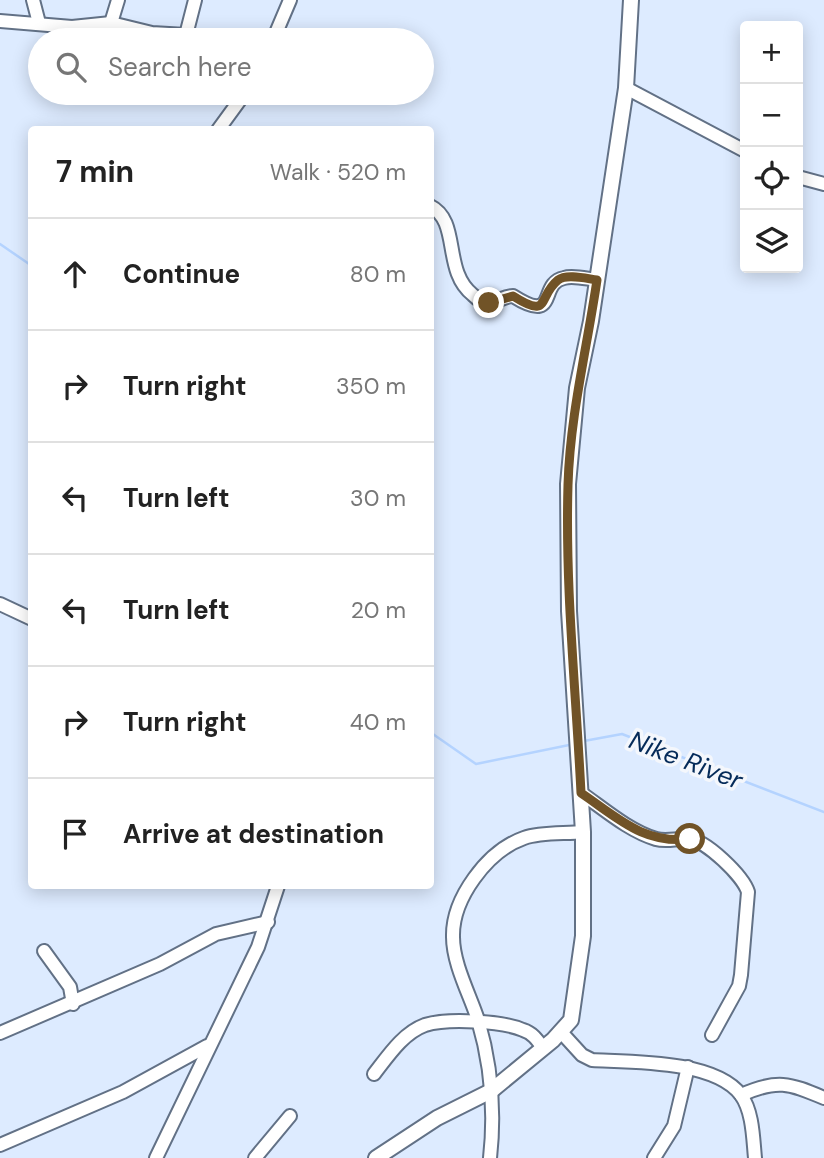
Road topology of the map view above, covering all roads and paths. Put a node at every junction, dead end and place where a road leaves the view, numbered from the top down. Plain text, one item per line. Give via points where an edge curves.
1 (33, 0) edge
2 (118, 0) edge
3 (195, 0) edge
4 (290, 0) edge
5 (631, 0) edge
6 (0, 21) edge
7 (38, 23) junction
8 (111, 23) junction
9 (132, 28) edge
10 (190, 28) edge
11 (278, 28) edge
12 (625, 88) junction
13 (236, 105) edge
14 (221, 126) edge
15 (740, 148) edge
16 (803, 178) edge
17 (824, 184) edge
18 (434, 208) edge
19 (597, 280) junction
20 (0, 604) edge
21 (28, 617) edge
22 (581, 786) junction
23 (583, 832) junction
24 (277, 889) edge
25 (268, 922) junction
26 (44, 951) dead end
27 (72, 1004) junction
28 (479, 1023) junction
29 (561, 1032) junction
30 (0, 1033) edge
31 (712, 1035) dead end
32 (207, 1046) junction
33 (543, 1048) junction
34 (688, 1068) junction
35 (374, 1074) dead end
36 (491, 1091) junction
37 (741, 1095) junction
38 (824, 1098) edge
39 (290, 1115) dead end
40 (0, 1144) edge
41 (156, 1158) edge
42 (255, 1158) edge
43 (376, 1158) edge
44 (490, 1158) edge
45 (654, 1158) edge
46 (755, 1158) edge

1 - 7 street
2 - 8 street
3 - 10 street
4 - 11 street
5 - 12 street
6 - 7 street
7 - 8 street via 72,27
8 - 9 street
12 - 15 street
12 - 19 street
13 - 14 street
16 - 17 street
18 - 19 street via 441,212 449,231 454,272 464,289 480,301 513,296 537,307 565,277
19 - 22 street via 577,388 568,484 569,611
20 - 21 street
22 - 23 street
22 - 31 street via 636,830 656,839 697,841 724,860 746,884 741,975
23 - 28 street via 525,838 493,857 466,891 454,916 452,940
23 - 29 street via 583,936 571,1020
24 - 25 street
25 - 27 street via 216,934
25 - 32 street
26 - 27 street via 70,987
27 - 30 street
28 - 33 street via 525,1030
28 - 35 street via 426,1025 407,1036
28 - 36 street
29 - 33 street
29 - 34 street via 592,1060
32 - 40 street via 124,1092
32 - 41 street
33 - 36 street
34 - 37 street via 722,1080
34 - 45 street via 674,1126
36 - 43 street via 437,1118
36 - 44 street
37 - 38 street via 765,1084 791,1084
37 - 46 street via 749,1111
39 - 42 street

